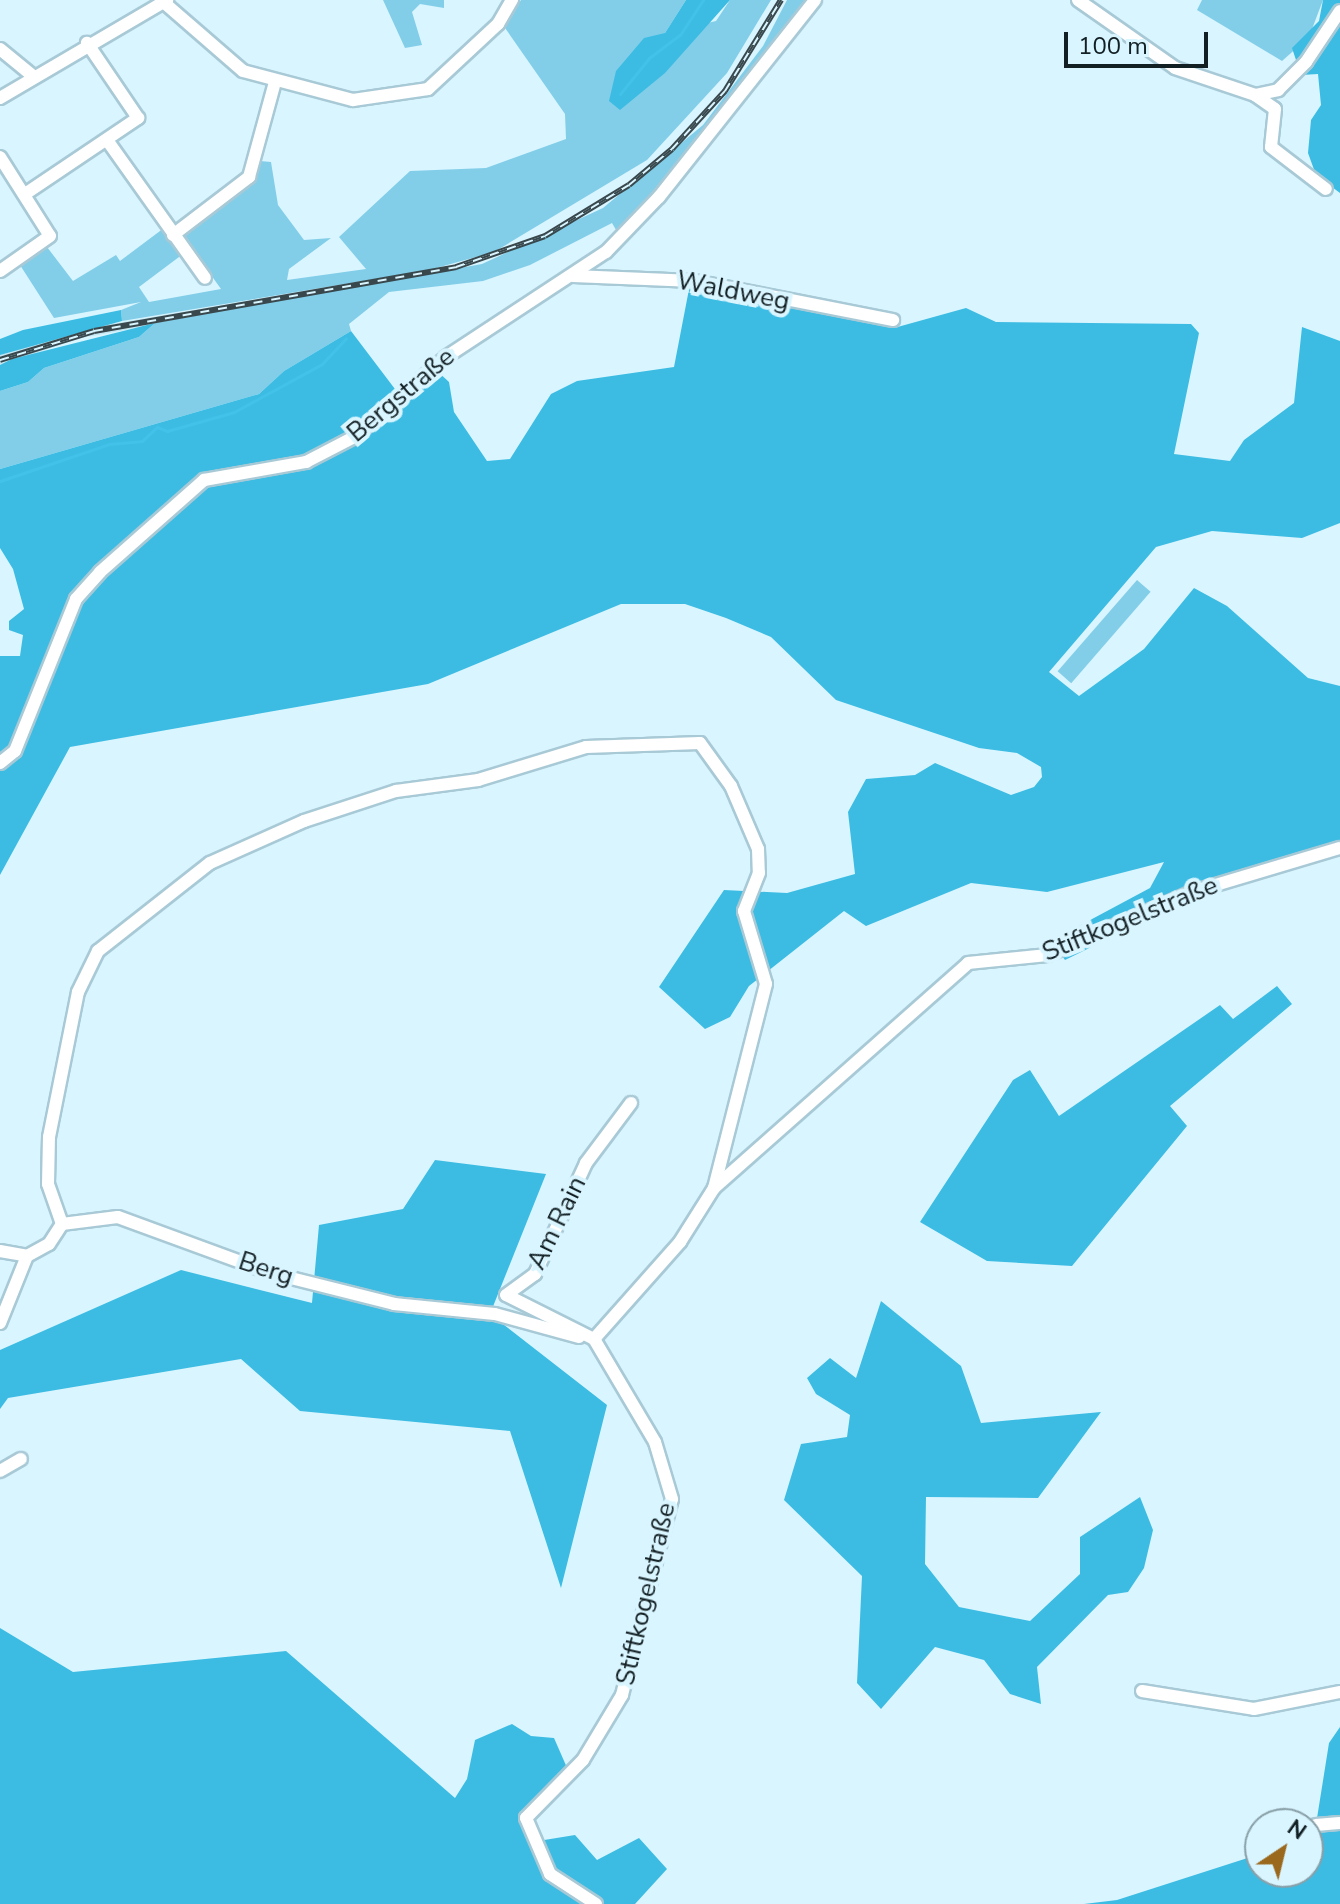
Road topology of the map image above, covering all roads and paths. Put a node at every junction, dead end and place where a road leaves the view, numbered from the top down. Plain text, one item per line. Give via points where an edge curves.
1 (512, 0) edge
2 (815, 0) edge
3 (1078, 0) edge
4 (164, 1) edge
5 (1340, 11) edge
6 (87, 43) junction
7 (0, 49) edge
8 (33, 76) junction
9 (275, 82) junction
10 (1278, 90) junction
11 (1255, 95) junction
12 (0, 98) edge
13 (1275, 109) junction
14 (107, 140) junction
15 (0, 157) edge
16 (1326, 189) dead end
17 (28, 192) junction
18 (173, 235) junction
19 (0, 271) edge
20 (573, 276) junction
21 (205, 278) dead end
22 (893, 320) dead end
23 (0, 763) edge
24 (1340, 848) edge
25 (631, 1103) dead end
26 (714, 1188) junction
27 (62, 1224) junction
28 (0, 1251) edge
29 (27, 1256) junction
30 (0, 1323) edge
31 (594, 1339) junction
32 (21, 1459) dead end
33 (0, 1471) edge
34 (1142, 1691) dead end
35 (1340, 1692) edge
36 (596, 1904) edge

1 - 9 street via 498,24 418,95 353,100
2 - 20 street, Bergstraße via 659,197 606,252
3 - 11 street via 1175,68
4 - 6 street
4 - 9 street via 226,61
5 - 10 street via 1306,62
6 - 8 street
6 - 14 street via 138,118
7 - 8 street
8 - 12 street
9 - 18 street via 249,177
10 - 11 street
10 - 13 street
11 - 13 street
13 - 16 street via 1271,147
14 - 17 street
14 - 18 street
15 - 17 street
17 - 19 street via 50,236
18 - 21 street
20 - 22 street, Waldweg via 694,281
20 - 23 street, Bergstraße via 494,321 326,454 204,480 168,509 76,599 15,751
24 - 26 street, Stiftkogelstraße via 1192,892 1048,955 968,963
25 - 31 street, Am Rain via 586,1163 535,1274 506,1295
26 - 27 street, Stiftkogelstraße via 766,984 744,911 759,873 758,849 715,762 700,743 586,747 478,780 396,791 304,821 210,863 98,951 78,992 46,1163
26 - 31 street, Stiftkogelstraße via 680,1242 609,1315
27 - 29 street via 49,1244
27 - 31 street, Berg via 118,1217 271,1273 394,1304 495,1314
28 - 29 street
29 - 30 street
31 - 36 street, Stiftkogelstraße via 655,1442 672,1499 622,1695 583,1760 526,1818 550,1874
32 - 33 street
34 - 35 street via 1254,1709

